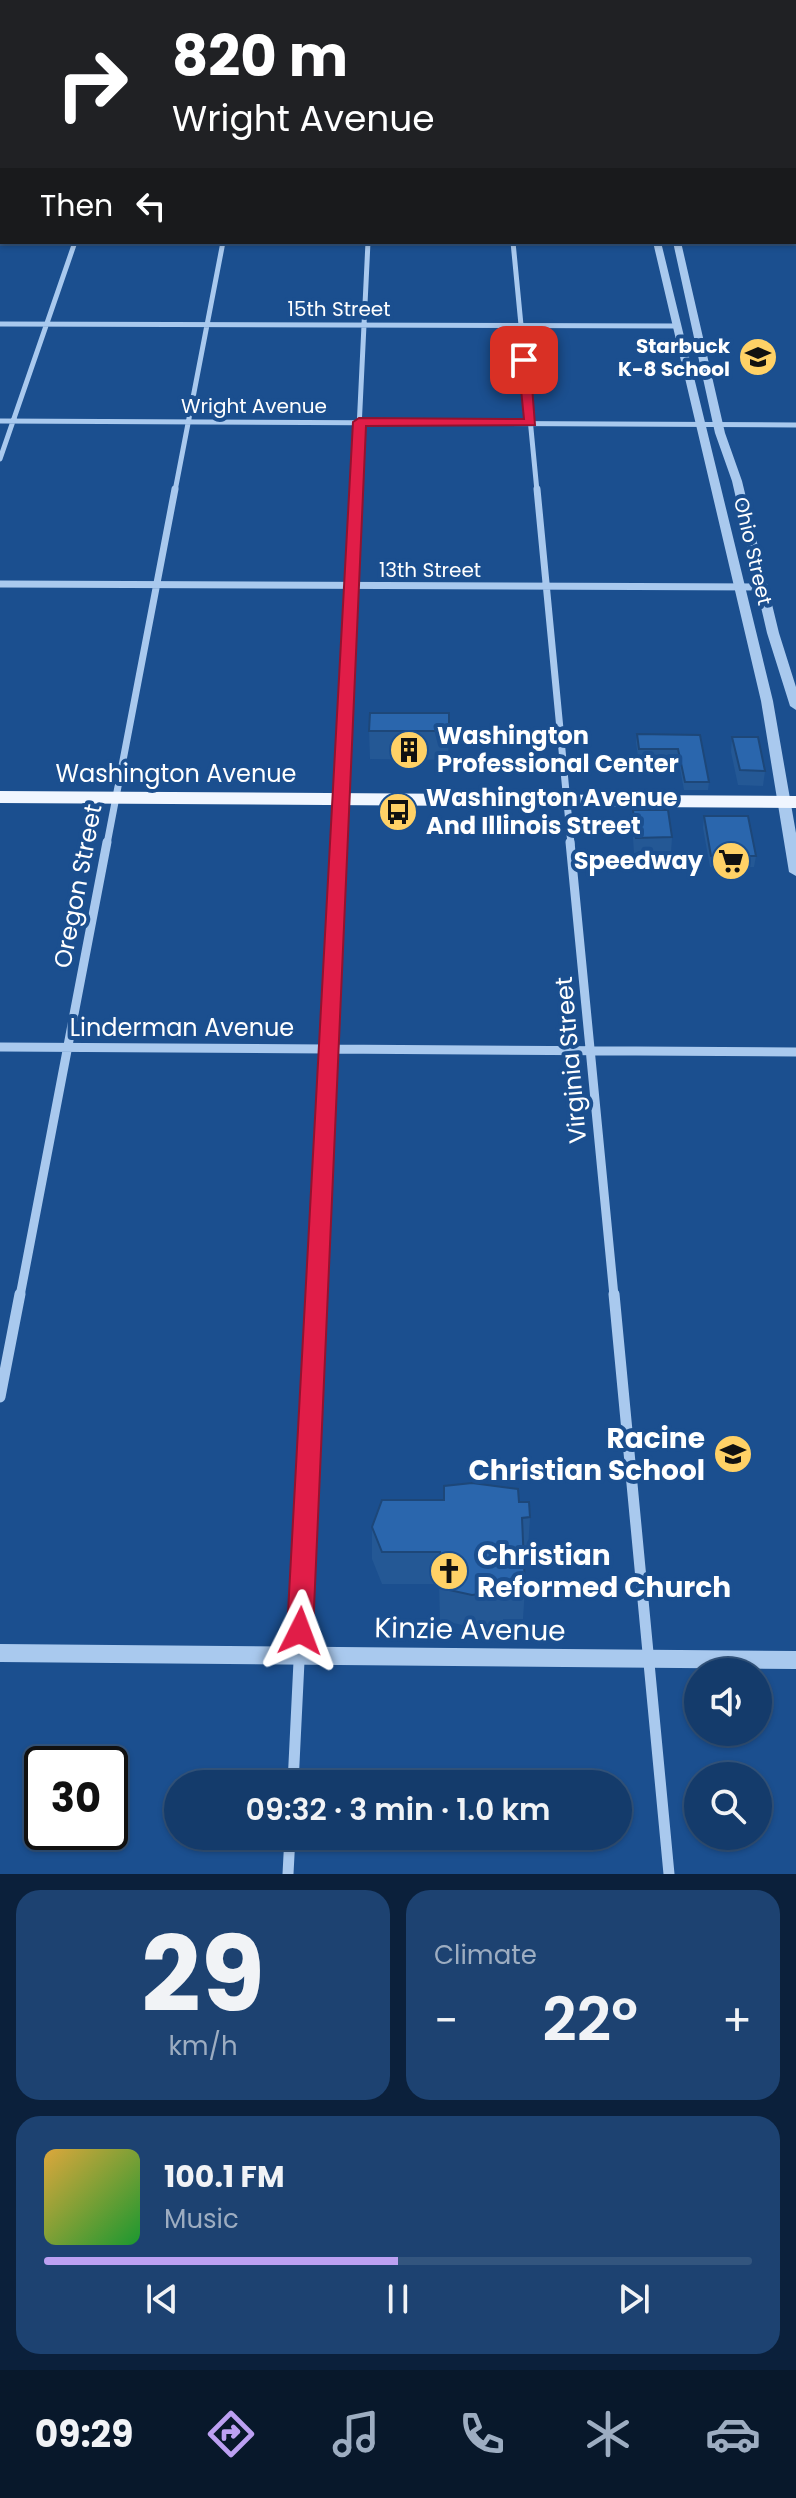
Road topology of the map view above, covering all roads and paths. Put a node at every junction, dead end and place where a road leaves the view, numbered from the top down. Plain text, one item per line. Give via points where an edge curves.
1 (74, 244) edge
2 (223, 244) edge
3 (368, 244) edge
4 (513, 244) edge
5 (658, 244) edge
6 (677, 244) edge
7 (0, 324) edge
8 (46, 324) junction
9 (207, 324) junction
10 (364, 325) junction
11 (521, 325) junction
12 (678, 326) junction
13 (687, 367) junction
14 (709, 371) junction
15 (0, 421) edge
16 (13, 421) junction
17 (188, 422) junction
18 (359, 422) junction
19 (530, 423) junction
20 (701, 424) junction
21 (719, 424) junction
22 (796, 425) edge
23 (0, 459) edge
24 (0, 584) edge
25 (157, 585) junction
26 (351, 586) junction
27 (546, 587) junction
28 (741, 587) junction
29 (763, 587) junction
30 (796, 706) edge
31 (0, 797) edge
32 (115, 798) junction
33 (341, 799) junction
34 (568, 803) junction
35 (792, 804) edge
36 (796, 872) edge
37 (0, 1047) edge
38 (68, 1048) junction
39 (329, 1049) junction
40 (591, 1051) junction
41 (796, 1052) edge
42 (0, 1397) edge
43 (0, 1653) edge
44 (299, 1656) junction
45 (649, 1659) junction
46 (796, 1660) edge
47 (294, 1770) edge
48 (289, 1850) edge
49 (288, 1874) edge
50 (669, 1874) edge

1 - 8 street
2 - 9 street, Oregon Street
3 - 10 street
4 - 11 street, Virginia Street
5 - 12 street, Ohio Street
6 - 14 street, Ohio Street
7 - 8 street, 15th Street
8 - 9 street, 15th Street
8 - 16 street
9 - 10 street, 15th Street
9 - 17 street, Oregon Street
10 - 11 street, 15th Street
10 - 18 street
11 - 12 street, 15th Street
11 - 19 street, Virginia Street
12 - 13 street, Ohio Street
13 - 14 street
13 - 20 street, Ohio Street
14 - 21 street, Ohio Street
15 - 16 street, Wright Avenue
16 - 17 street, Wright Avenue
16 - 23 street
17 - 18 street, Wright Avenue
17 - 25 street, Oregon Street
18 - 19 street, Wright Avenue
18 - 26 street
19 - 20 street, Wright Avenue
19 - 27 street, Virginia Street
20 - 21 street, Wright Avenue
20 - 28 street, Ohio Street
21 - 22 street, Wright Avenue
21 - 29 street, Ohio Street
24 - 25 street, 13th Street
25 - 26 street, 13th Street
25 - 32 street, Oregon Street
26 - 27 street, 13th Street
26 - 33 street
27 - 28 street, 13th Street
27 - 34 street, Virginia Street
28 - 29 street, 13th Street
28 - 35 street, Ohio Street
29 - 30 street, Ohio Street
31 - 32 main road, Washington Avenue
32 - 33 main road, Washington Avenue
32 - 38 street, Oregon Street
33 - 34 main road, Washington Avenue
33 - 39 street
34 - 35 main road, Washington Avenue
34 - 40 street, Virginia Street
35 - 36 street, Ohio Street
37 - 38 street, Linderman Avenue
38 - 39 street, Linderman Avenue
38 - 42 street, Oregon Street
39 - 40 street, Linderman Avenue
39 - 44 street
40 - 41 street, Linderman Avenue
40 - 45 street, Virginia Street
43 - 44 street, Kinzie Avenue
44 - 45 street, Kinzie Avenue
44 - 47 street
45 - 46 street, Kinzie Avenue
45 - 50 street, Virginia Street
48 - 49 street

